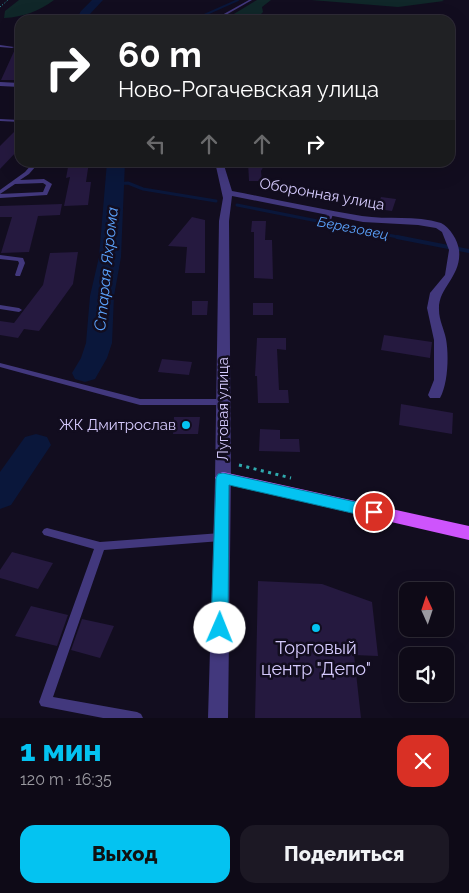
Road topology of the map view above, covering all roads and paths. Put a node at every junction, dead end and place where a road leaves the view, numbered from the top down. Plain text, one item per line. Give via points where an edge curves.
1 (8, 0) edge
2 (251, 0) edge
3 (0, 6) edge
4 (224, 15) edge
5 (0, 46) edge
6 (12, 47) dead end
7 (0, 84) edge
8 (15, 84) edge
9 (0, 120) edge
10 (15, 121) edge
11 (32, 167) edge
12 (221, 167) edge
13 (14, 182) junction
14 (229, 193) junction
15 (0, 194) edge
16 (0, 257) edge
17 (18, 275) dead end
18 (0, 307) edge
19 (18, 310) dead end
20 (0, 366) edge
21 (435, 395) dead end
22 (223, 402) junction
23 (223, 478) junction
24 (47, 532) dead end
25 (469, 533) edge
26 (221, 537) junction
27 (100, 546) junction
28 (137, 718) edge
29 (218, 718) edge

1 - 3 path
2 - 4 lane
5 - 6 lane
7 - 8 street
9 - 10 lane
11 - 13 lane
12 - 14 street, Луговая улица
13 - 15 lane
13 - 15 lane via 44,181 49,184 45,194
14 - 21 street, Оборонная улица via 326,222 363,219 418,222 439,226 446,231 454,248 450,275 436,293 433,308 440,340 440,380
14 - 22 street, Луговая улица via 224,221
16 - 17 lane via 21,259
18 - 19 lane
20 - 22 lane via 140,402
22 - 23 street, Луговая улица
23 - 25 main road
23 - 26 street, Луговая улица
24 - 27 lane
26 - 27 lane
26 - 29 street, Луговая улица
27 - 28 lane via 45,702

